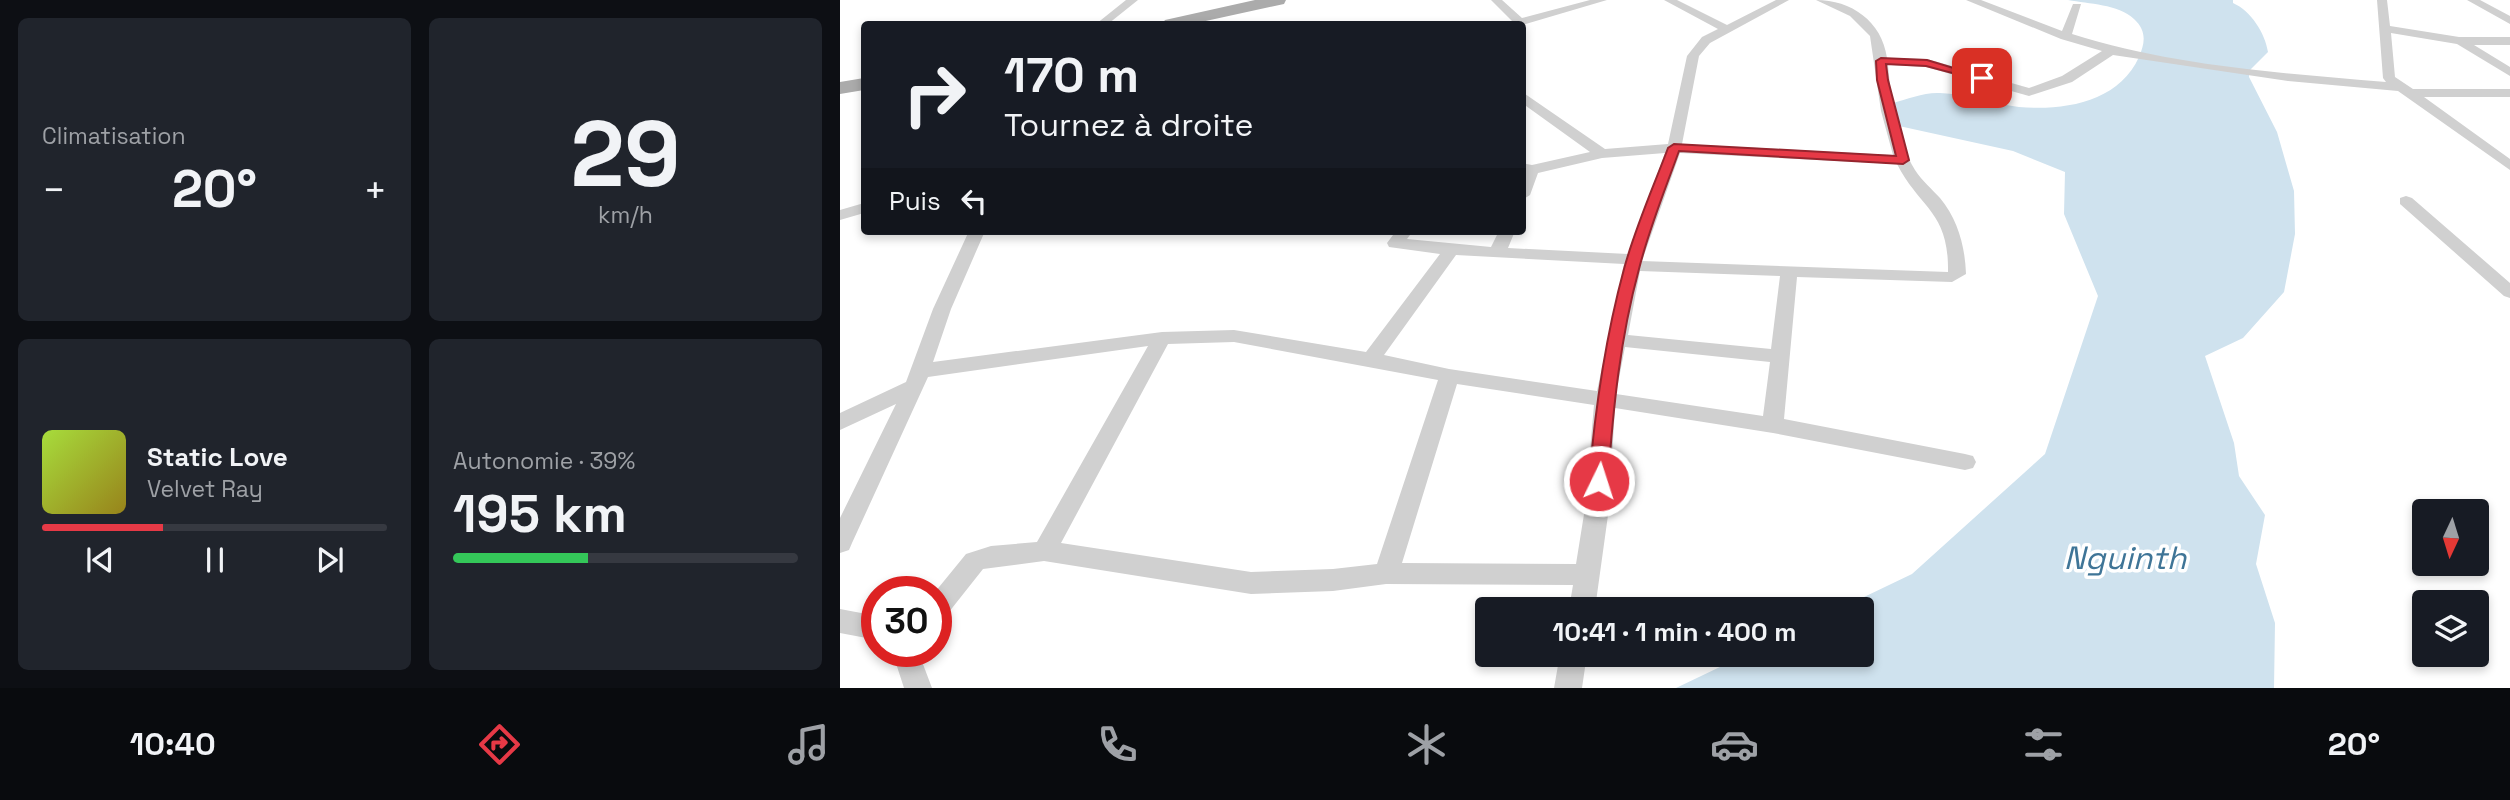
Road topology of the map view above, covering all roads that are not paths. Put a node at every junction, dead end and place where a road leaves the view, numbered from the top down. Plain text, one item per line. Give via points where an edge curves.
1 (1132, 0) edge
2 (1278, 0) edge
3 (1496, 0) edge
4 (1602, 0) edge
5 (1670, 0) edge
6 (1784, 0) edge
7 (1821, 0) edge
8 (1971, 0) edge
9 (2382, 0) edge
10 (2472, 0) edge
11 (2077, 6) dead end
12 (1105, 21) edge
13 (1184, 21) edge
14 (1515, 21) edge
15 (1524, 21) edge
16 (2510, 21) edge
17 (1727, 29) junction
18 (2385, 29) junction
19 (2065, 37) junction
20 (2459, 41) junction
21 (2510, 41) edge
22 (2109, 52) junction
23 (1881, 61) junction
24 (2510, 72) edge
25 (861, 84) edge
26 (861, 85) edge
27 (840, 88) edge
28 (2405, 90) junction
29 (2510, 93) edge
30 (840, 94) edge
31 (1526, 99) edge
32 (1674, 148) junction
33 (2493, 153) junction
34 (2510, 153) edge
35 (1602, 154) junction
36 (1903, 160) junction
37 (2510, 166) edge
38 (1526, 169) edge
39 (2406, 201) dead end
40 (861, 209) edge
41 (840, 215) edge
42 (975, 235) edge
43 (1402, 235) edge
44 (1505, 235) edge
45 (1451, 250) junction
46 (1497, 251) junction
47 (1634, 262) junction
48 (1788, 273) junction
49 (2510, 292) edge
50 (1161, 338) junction
51 (1615, 340) junction
52 (1778, 356) junction
53 (1371, 359) junction
54 (1449, 376) junction
55 (917, 378) junction
56 (1605, 400) junction
57 (840, 422) edge
58 (1773, 425) junction
59 (1965, 463) dead end
60 (840, 542) edge
61 (1044, 551) junction
62 (1386, 573) junction
63 (1588, 575) junction
64 (952, 589) edge
65 (1584, 597) edge
66 (840, 621) edge
67 (861, 625) edge
68 (911, 667) edge
69 (1572, 667) edge
70 (918, 688) edge
71 (1568, 688) edge

1 - 12 street
2 - 13 main road
3 - 14 street
4 - 15 street
5 - 17 street
6 - 17 street
7 - 23 street via 1868,23 1880,42
8 - 19 street
9 - 18 street
10 - 16 street
11 - 19 street
17 - 32 street via 1706,40 1693,56
18 - 20 street
18 - 28 street via 2389,78
19 - 22 street
20 - 21 street
20 - 24 street
22 - 23 street via 2067,79 2029,92 1927,63
22 - 28 street
23 - 36 street
25 - 27 main road
26 - 30 street
28 - 29 street
28 - 33 street
31 - 35 street
32 - 35 street
32 - 36 street
32 - 47 street
33 - 34 street
33 - 37 street
35 - 38 street
36 - 48 street via 1917,186 1947,221 1958,259 1957,274 1939,278
39 - 49 street
40 - 41 street
42 - 55 street
43 - 45 street via 1395,243
44 - 46 street
45 - 46 street
45 - 53 street
46 - 47 street
47 - 48 street
47 - 51 street
48 - 52 street
50 - 53 street via 1234,336
50 - 55 street
50 - 61 street
51 - 52 street
51 - 56 street
52 - 58 street
53 - 54 street
54 - 56 street
54 - 62 street
55 - 57 street
55 - 60 street
56 - 58 street
56 - 63 street
58 - 59 street
61 - 62 street via 1251,583
61 - 64 street via 975,561
62 - 63 street
63 - 65 street
66 - 67 street
68 - 70 street
69 - 71 street

